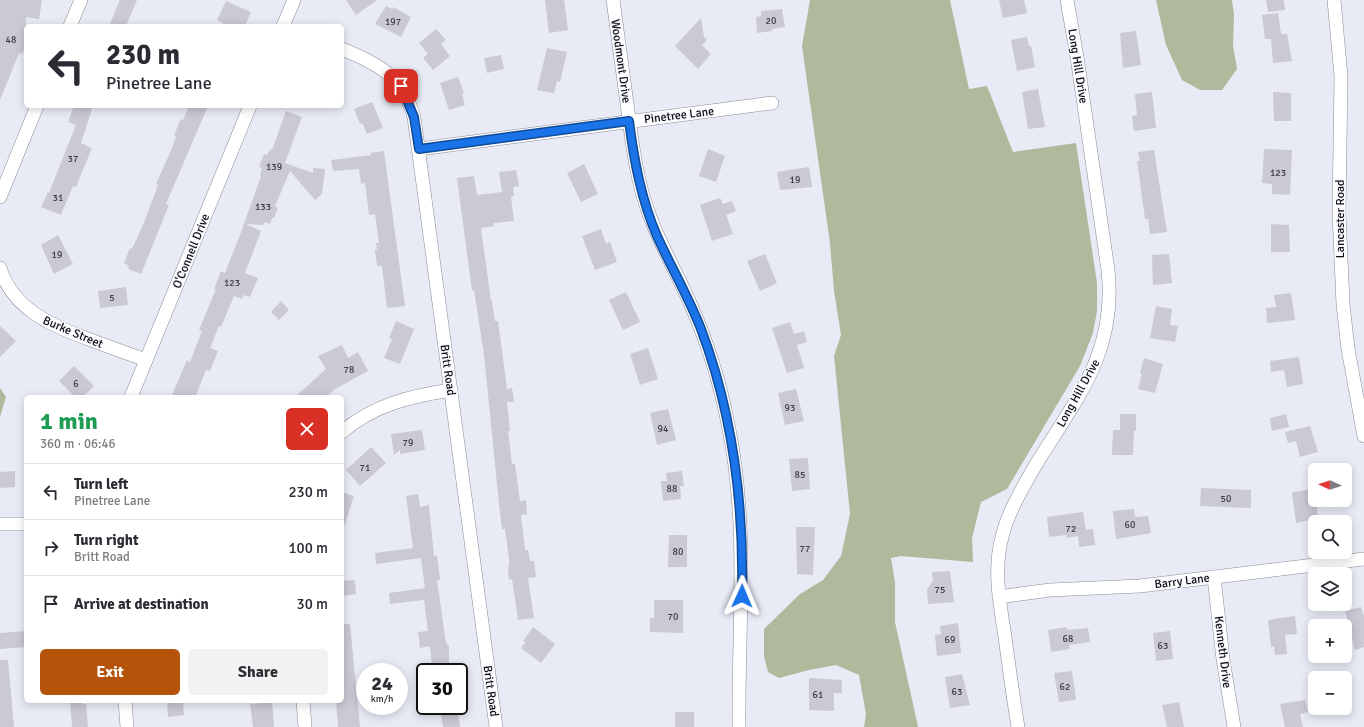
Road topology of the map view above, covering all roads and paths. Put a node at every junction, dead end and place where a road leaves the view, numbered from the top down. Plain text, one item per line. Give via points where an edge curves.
1 (81, 0) edge
2 (294, 0) edge
3 (613, 0) edge
4 (1066, 0) edge
5 (1334, 0) edge
6 (71, 24) edge
7 (285, 24) edge
8 (344, 50) edge
9 (772, 103) dead end
10 (36, 108) edge
11 (249, 108) edge
12 (629, 121) junction
13 (419, 149) junction
14 (0, 197) edge
15 (0, 268) edge
16 (146, 360) junction
17 (451, 390) junction
18 (132, 395) edge
19 (344, 431) edge
20 (1364, 436) edge
21 (0, 524) edge
22 (24, 524) edge
23 (1364, 559) edge
24 (1214, 577) junction
25 (999, 597) junction
26 (125, 703) edge
27 (303, 703) edge
28 (127, 727) edge
29 (305, 727) edge
30 (496, 727) edge
31 (739, 727) edge
32 (1018, 727) edge
33 (1234, 727) edge

1 - 6 street
2 - 7 street
3 - 12 street, Woodmont Drive
4 - 25 street, Long Hill Drive via 1077,57 1108,270 1109,318 1102,349 1089,378 1021,490 1007,522 999,556
5 - 20 street, Lancaster Road via 1341,76 1339,213 1343,304 1353,380
8 - 13 street, Britt Road via 372,62 401,86 414,117
9 - 12 street, Pinetree Lane
10 - 14 street
11 - 16 street, O'Connell Drive
12 - 13 street, Pinetree Lane
12 - 31 street, Woodmont Drive via 636,166 649,215 700,328 729,425 742,541
13 - 17 street, Britt Road
15 - 16 street, Burke Street via 20,302 43,321
16 - 18 street, O'Connell Drive
17 - 19 street via 405,398 387,404
17 - 30 street, Britt Road
21 - 22 street
23 - 24 street, Barry Lane
24 - 25 street, Barry Lane via 1108,589 1050,590
24 - 33 street, Kenneth Drive
25 - 32 street, Long Hill Drive
26 - 28 street
27 - 29 street

